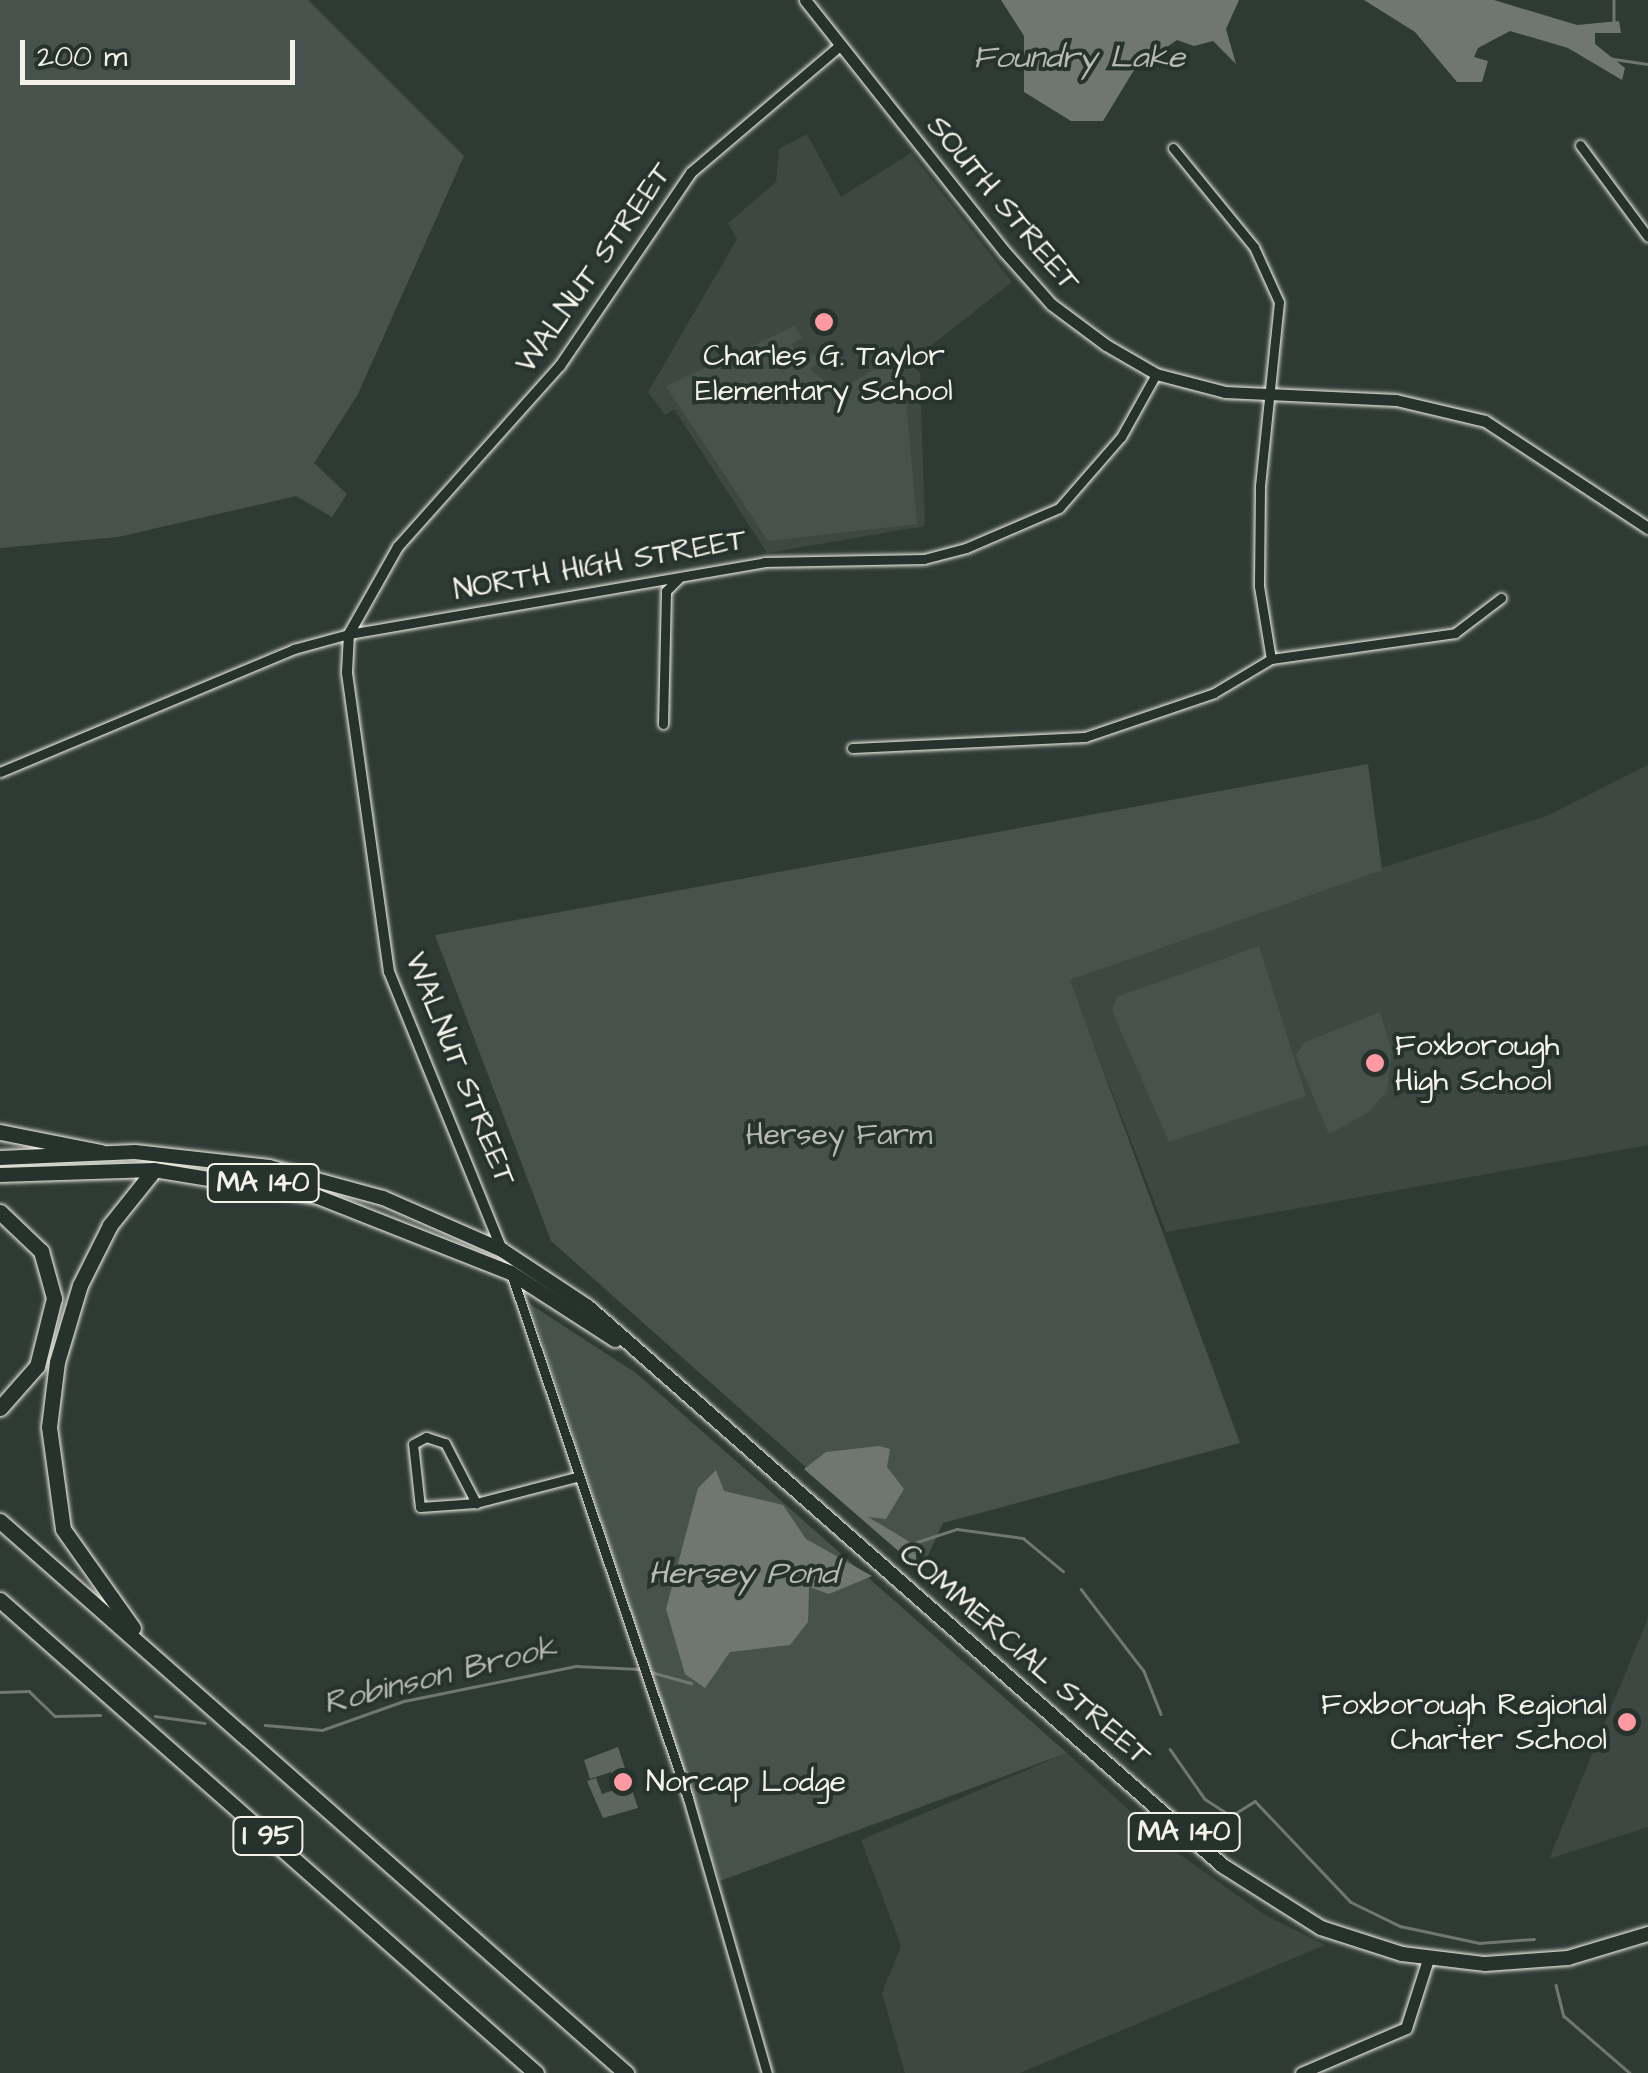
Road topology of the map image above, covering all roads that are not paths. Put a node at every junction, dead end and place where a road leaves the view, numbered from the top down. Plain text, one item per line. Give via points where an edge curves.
1 (805, 0) edge
2 (840, 46) junction
3 (1580, 145) dead end
4 (1174, 148) dead end
5 (1648, 237) edge
6 (1156, 374) junction
7 (1264, 398) junction
8 (1648, 528) edge
9 (680, 576) junction
10 (1501, 598) dead end
11 (350, 634) junction
12 (1271, 659) junction
13 (663, 724) dead end
14 (852, 748) dead end
15 (0, 772) edge
16 (0, 1132) edge
17 (102, 1152) junction
18 (0, 1158) edge
19 (154, 1170) junction
20 (0, 1175) edge
21 (0, 1212) edge
22 (502, 1250) junction
23 (510, 1272) junction
24 (665, 1374) junction
25 (0, 1408) edge
26 (576, 1477) junction
27 (476, 1503) junction
28 (0, 1520) edge
29 (0, 1600) edge
30 (0, 1612) edge
31 (52, 1646) junction
32 (153, 1655) junction
33 (1648, 1934) edge
34 (1428, 1959) junction
35 (536, 2073) edge
36 (626, 2073) edge
37 (767, 2073) edge
38 (1301, 2073) edge

1 - 2 main road, SOUTH STREET
2 - 6 main road, SOUTH STREET via 1051,304
2 - 11 street, WALNUT STREET via 691,173 560,366 398,547
3 - 5 street
4 - 7 street via 1254,246 1274,286 1278,323
6 - 7 main road, SOUTH STREET
6 - 9 street, NORTH HIGH STREET via 1087,480 1059,508 1009,531 924,559 816,556
7 - 8 main road, SOUTH STREET via 1396,400 1485,421
7 - 12 street via 1260,586
9 - 11 street, NORTH HIGH STREET
9 - 13 street via 666,591
10 - 12 street via 1455,633
11 - 15 street, NORTH HIGH STREET via 294,649
11 - 22 street, WALNUT STREET via 347,672 389,972
12 - 14 street via 1214,694 1084,737
16 - 17 highway via 36,1145
17 - 18 main road, COMMERCIAL STREET / MA 140
17 - 22 main road, COMMERCIAL STREET / MA 140 via 202,1157 302,1174 399,1204
19 - 20 main road, COMMERCIAL STREET / MA 140
19 - 23 main road, COMMERCIAL STREET / MA 140 via 335,1201
19 - 32 highway via 107,1230 76,1294 57,1362 49,1436 52,1492 67,1538
21 - 25 highway via 41,1250 54,1298 37,1366
22 - 23 street, WALNUT STREET
22 - 24 main road, COMMERCIAL STREET / MA 140 via 588,1307
23 - 24 main road, COMMERCIAL STREET / MA 140
23 - 26 street, WALNUT STREET
24 - 34 main road, COMMERCIAL STREET / MA 140 via 1243,1882 1321,1928
26 - 27 street
26 - 37 street, WALNUT STREET via 688,1798
27 - 27 street via 420,1507 412,1444 426,1438 444,1443
28 - 32 highway, I 95
29 - 31 highway, I 95
30 - 31 highway
31 - 35 highway, I 95
32 - 36 highway, I 95
33 - 34 main road, MA 140 via 1542,1962
34 - 38 main road via 1406,2028

